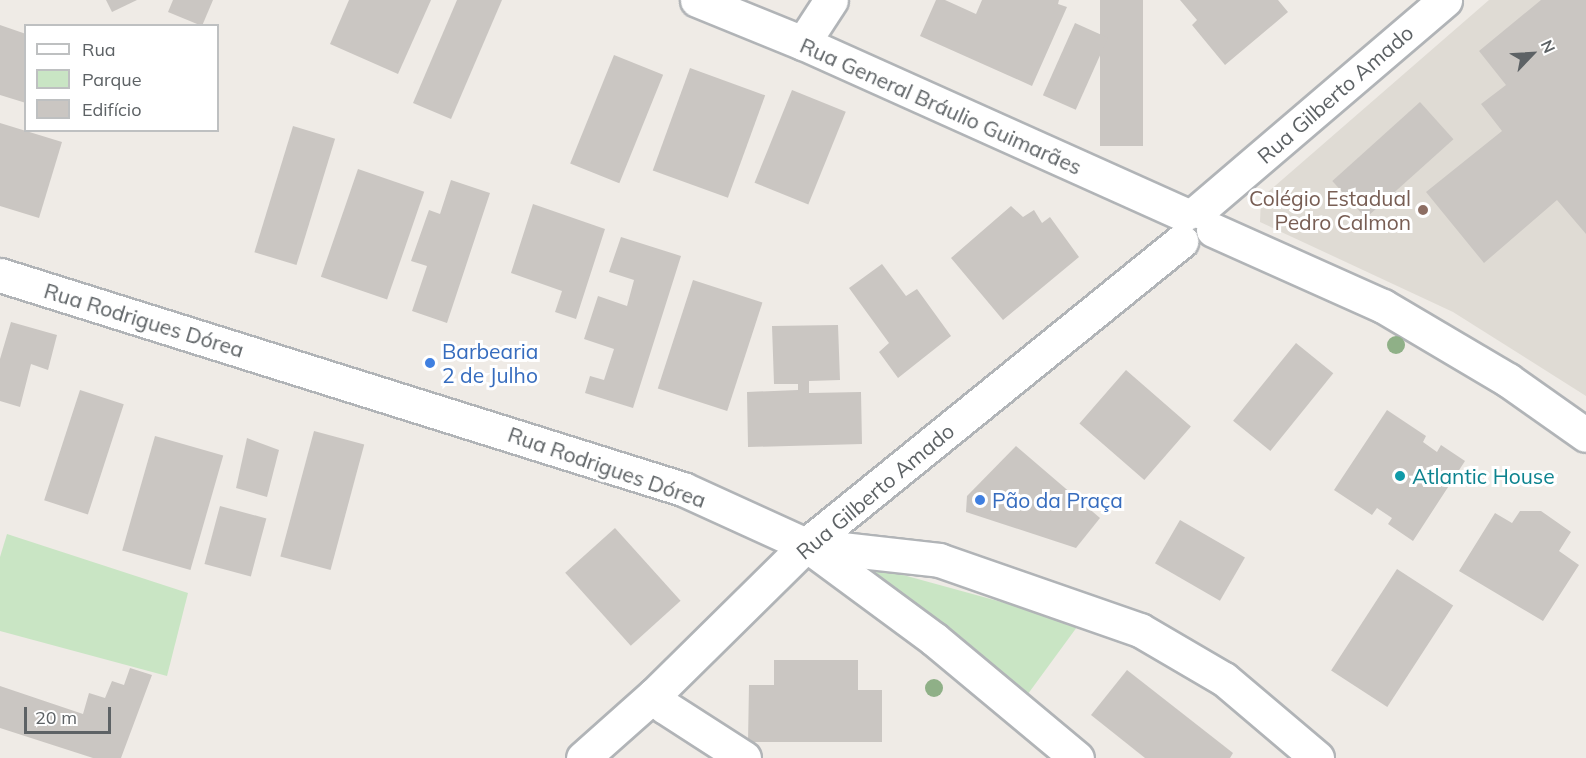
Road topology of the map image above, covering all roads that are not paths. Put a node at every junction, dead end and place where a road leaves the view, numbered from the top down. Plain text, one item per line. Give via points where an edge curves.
1 (697, 0) edge
2 (831, 0) edge
3 (1445, 0) edge
4 (803, 43) junction
5 (1194, 224) junction
6 (0, 274) edge
7 (1586, 435) edge
8 (806, 545) junction
9 (654, 695) junction
10 (584, 758) edge
11 (744, 758) edge
12 (1077, 758) edge
13 (1317, 758) edge

1 - 4 street, Rua General Bráulio Guimarães
2 - 4 street
3 - 5 street, Rua Gilberto Amado
4 - 5 street, Rua General Bráulio Guimarães
5 - 7 street, Rua General Bráulio Guimarães via 1383,306 1508,380
5 - 8 street, Rua Gilberto Amado
6 - 8 street, Rua Rodrigues Dórea via 683,489
8 - 9 street, Rua Gilberto Amado
8 - 12 street via 934,639
8 - 13 street, Rua Rodrigues Dórea via 939,560 1140,630 1224,679
9 - 10 street, Rua Gilberto Amado
9 - 11 street via 665,707

